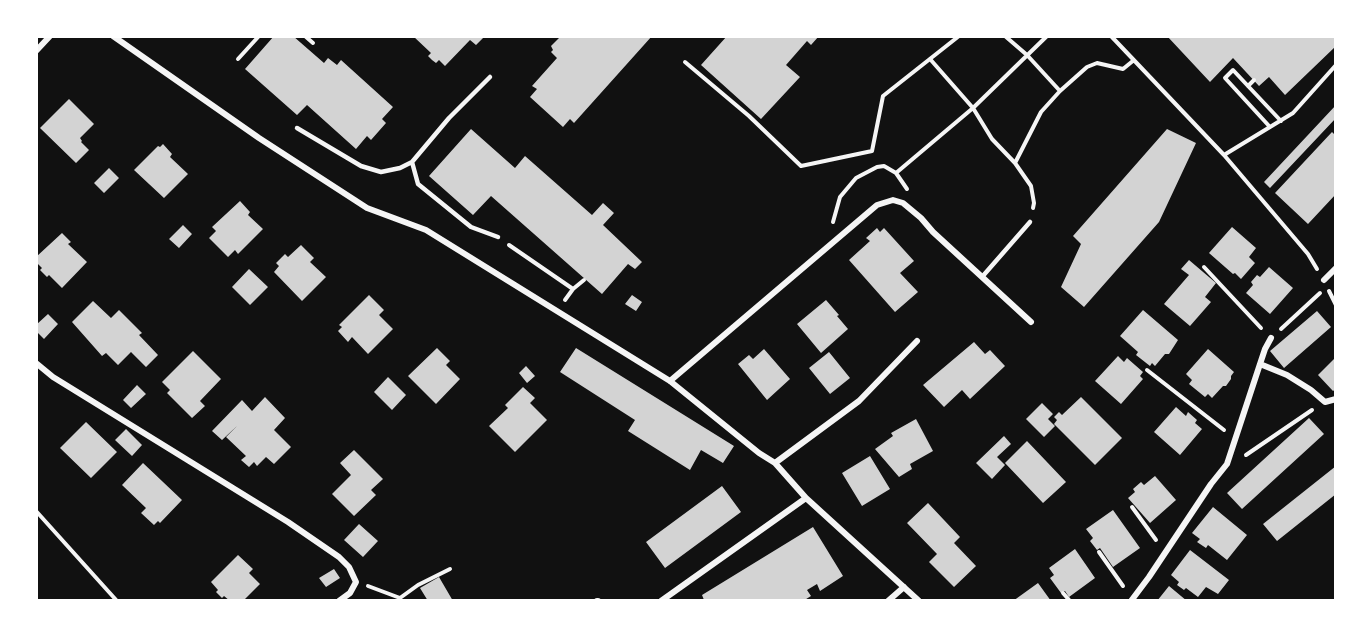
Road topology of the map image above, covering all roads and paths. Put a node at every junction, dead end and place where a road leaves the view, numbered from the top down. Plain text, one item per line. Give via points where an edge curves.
1 (50, 36) edge
2 (112, 36) edge
3 (259, 36) edge
4 (305, 36) edge
5 (959, 36) edge
6 (1005, 36) edge
7 (1047, 36) edge
8 (1111, 36) edge
9 (313, 43) dead end
10 (36, 51) edge
11 (1027, 56) junction
12 (238, 59) dead end
13 (930, 59) junction
14 (1134, 60) junction
15 (685, 62) dead end
16 (1336, 65) edge
17 (490, 76) dead end
18 (1254, 80) dead end
19 (1248, 86) junction
20 (1060, 91) junction
21 (973, 108) junction
22 (1281, 121) junction
23 (1270, 127) junction
24 (297, 128) dead end
25 (1224, 155) junction
26 (412, 162) junction
27 (1015, 163) junction
28 (896, 173) dead end
29 (1030, 222) joint
30 (498, 237) joint
31 (1204, 267) dead end
32 (1336, 268) edge
33 (982, 278) junction
34 (1324, 279) joint
35 (584, 280) dead end
36 (573, 290) junction
37 (1336, 305) edge
38 (558, 311) junction
39 (1031, 322) dead end
40 (1271, 338) junction
41 (917, 341) dead end
42 (36, 363) edge
43 (1260, 364) junction
44 (1147, 370) dead end
45 (670, 381) junction
46 (1336, 399) edge
47 (1325, 402) junction
48 (1236, 440) junction
49 (775, 463) junction
50 (1227, 464) junction
51 (806, 498) junction
52 (1132, 507) dead end
53 (36, 511) edge
54 (1099, 552) dead end
55 (1166, 552) junction
56 (450, 569) dead end
57 (356, 582) junction
58 (904, 587) junction
59 (1064, 593) dead end
60 (1132, 600) edge
61 (117, 601) edge
62 (339, 601) edge
63 (661, 601) edge
64 (888, 601) edge
65 (919, 601) edge
66 (1070, 601) edge

1 - 10 street
2 - 38 street via 367,208 426,230
3 - 12 path
4 - 9 path
5 - 13 path
6 - 11 path
7 - 11 path
8 - 14 path
11 - 20 path
11 - 21 path
13 - 15 path via 883,96 872,151 801,166
13 - 21 path
14 - 20 path via 1123,69 1097,63 1087,67
14 - 25 path
16 - 22 path
17 - 26 lane
18 - 19 path
19 - 22 path
19 - 23 path via 1233,70 1225,78
20 - 27 path via 1041,112
21 - 27 path via 992,139
21 - 28 path
22 - 23 path
23 - 25 path
24 - 26 lane via 361,166 381,172
25 - 34 path via 1308,254
26 - 30 lane via 418,184 471,227
27 - 29 path via 1031,186 1034,203
29 - 33 lane
30 - 36 path
31 - 40 path
32 - 34 street
33 - 39 street
33 - 45 street via 903,203 893,200 876,205
35 - 36 path
36 - 38 path
37 - 40 path via 1327,287
38 - 45 street
40 - 43 street
41 - 49 street via 859,401
42 - 57 street via 53,378 288,522 339,557
43 - 47 street via 1287,375
43 - 48 street
44 - 48 path
45 - 49 street
46 - 47 street
47 - 50 path via 1252,453
48 - 50 street
49 - 51 street
50 - 55 street
51 - 58 street
51 - 63 street
52 - 55 path
53 - 61 path
54 - 60 path
55 - 60 street
56 - 57 path via 400,598
57 - 62 street
58 - 64 street
58 - 65 street
59 - 66 path

